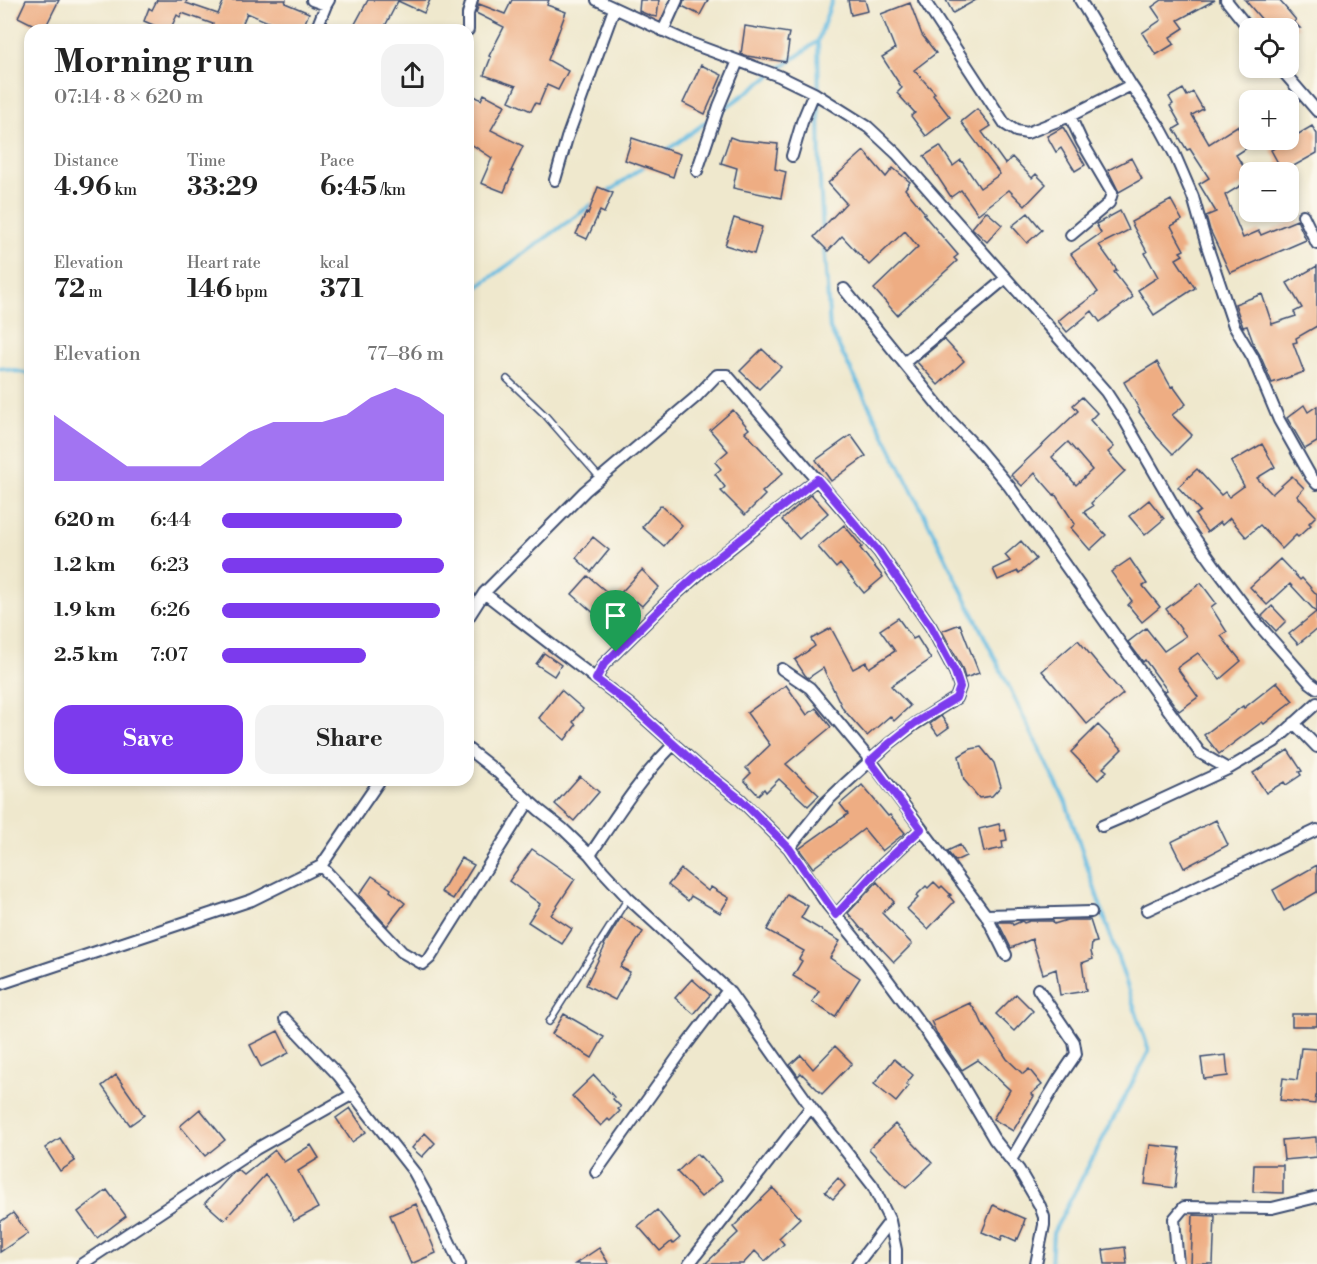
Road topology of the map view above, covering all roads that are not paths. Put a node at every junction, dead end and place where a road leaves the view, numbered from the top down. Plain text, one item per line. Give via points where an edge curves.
1 (312, 0) edge
2 (472, 0) edge
3 (597, 0) edge
4 (677, 0) edge
5 (924, 0) edge
6 (1080, 0) edge
7 (1226, 0) edge
8 (327, 3) edge
9 (614, 9) junction
10 (1240, 18) edge
11 (318, 24) edge
12 (468, 24) edge
13 (663, 31) junction
14 (738, 61) junction
15 (1289, 78) edge
16 (1131, 85) junction
17 (814, 93) junction
18 (1317, 111) edge
19 (1070, 116) junction
20 (792, 156) dead end
21 (697, 171) dead end
22 (555, 180) dead end
23 (1303, 215) dead end
24 (1071, 235) dead end
25 (1317, 244) edge
26 (1006, 278) junction
27 (844, 289) dead end
28 (904, 363) junction
29 (507, 379) dead end
30 (600, 478) junction
31 (817, 479) junction
32 (1317, 484) edge
33 (484, 593) junction
34 (474, 609) edge
35 (782, 669) dead end
36 (596, 679) junction
37 (1317, 688) edge
38 (1317, 703) edge
39 (1294, 723) junction
40 (674, 744) junction
41 (1317, 747) edge
42 (474, 754) edge
43 (870, 761) junction
44 (1228, 769) junction
45 (376, 786) edge
46 (529, 801) junction
47 (1102, 826) dead end
48 (921, 829) junction
49 (1317, 830) edge
50 (789, 848) junction
51 (590, 855) junction
52 (321, 866) junction
53 (628, 898) junction
54 (1147, 910) dead end
55 (1091, 912) dead end
56 (836, 915) junction
57 (986, 915) junction
58 (1006, 955) dead end
59 (0, 984) edge
60 (1038, 989) dead end
61 (728, 990) junction
62 (285, 1019) dead end
63 (549, 1022) dead end
64 (353, 1094) junction
65 (811, 1107) junction
66 (1011, 1160) junction
67 (596, 1172) dead end
68 (1317, 1197) edge
69 (890, 1221) junction
70 (81, 1264) edge
71 (460, 1264) edge
72 (689, 1264) edge
73 (857, 1264) edge
74 (896, 1264) edge
75 (1036, 1264) edge
76 (1178, 1264) edge

1 - 8 street
2 - 12 street
3 - 9 street
4 - 13 street
5 - 19 street via 1005,124 1027,133
6 - 16 street
7 - 10 street
8 - 11 street
9 - 13 street
9 - 22 street
13 - 14 street
14 - 17 street
14 - 21 street via 718,106
15 - 18 street
16 - 19 street
16 - 32 street via 1174,153 1193,197 1234,326 1253,358 1279,420
17 - 20 street
17 - 26 street via 868,127 897,154
19 - 24 street via 1112,193 1109,203
23 - 25 street
26 - 28 street
26 - 37 street via 1106,392 1209,558 1258,624
27 - 28 street
28 - 44 street via 1009,486 1200,753
29 - 30 lane via 545,415
30 - 31 street via 696,398 717,375 727,375
30 - 33 street
31 - 36 street via 666,603 604,664
31 - 43 street via 879,552 931,627 960,687 956,698 915,723
33 - 34 street
33 - 36 street
35 - 43 street via 810,688
36 - 40 street
38 - 39 street
39 - 41 street
39 - 44 street via 1274,742
40 - 50 street via 740,799
40 - 51 street via 634,788
42 - 46 street
43 - 48 street
43 - 50 street via 826,802
44 - 47 street
45 - 52 street
46 - 51 street
46 - 52 street via 423,964 402,952
48 - 56 street
48 - 57 street
49 - 54 street
50 - 56 street
51 - 53 street
52 - 59 street via 252,900
53 - 61 street
53 - 63 lane
55 - 57 street
56 - 66 street via 928,1034
57 - 58 street
60 - 66 street via 1074,1042 1076,1054
61 - 65 street
61 - 67 street
62 - 64 street
64 - 70 street via 256,1149
64 - 71 street via 414,1172
65 - 69 street via 873,1186
65 - 72 street
66 - 75 street via 1044,1217
68 - 76 street via 1272,1208 1184,1207 1174,1219
69 - 73 street
69 - 74 street

